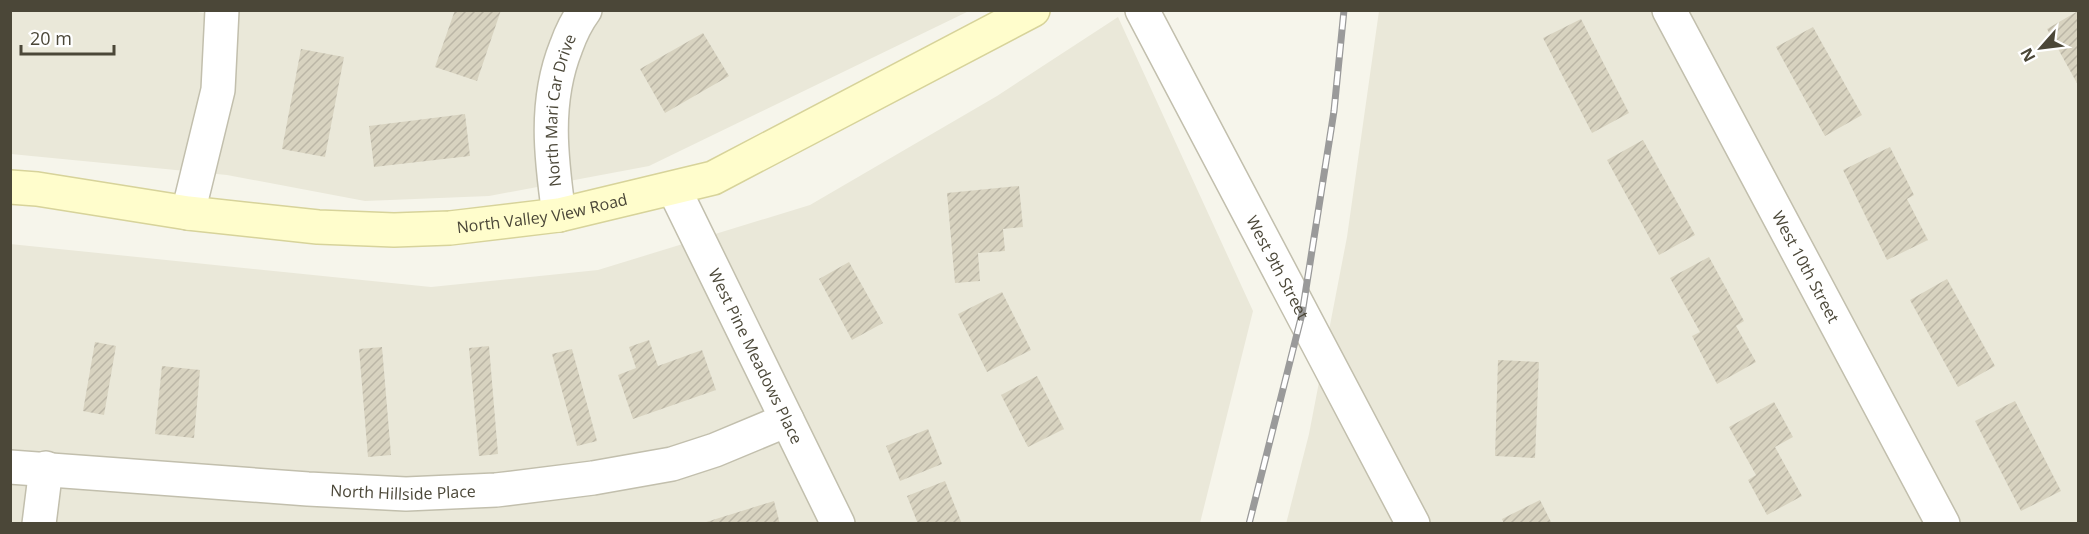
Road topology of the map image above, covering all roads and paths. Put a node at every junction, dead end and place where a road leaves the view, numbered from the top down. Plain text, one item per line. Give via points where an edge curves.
1 (222, 10) edge
2 (585, 10) edge
3 (1033, 10) edge
4 (1142, 10) edge
5 (1670, 10) edge
6 (10, 187) edge
7 (674, 189) junction
8 (188, 213) junction
9 (559, 215) junction
10 (787, 420) junction
11 (10, 467) edge
12 (46, 468) junction
13 (39, 524) edge
14 (838, 524) edge
15 (1413, 524) edge
16 (1943, 524) edge

1 - 8 street via 218,90
2 - 9 street, North Mari Car Drive via 559,64 553,91 550,133
3 - 7 street, North Valley View Road via 755,157 712,178
4 - 15 street, West 9th Street
5 - 16 street, West 10th Street
6 - 8 street, North Valley View Road
7 - 9 street, North Valley View Road
7 - 10 street, West Pine Meadows Place
8 - 9 street, North Valley View Road via 318,227 394,230 450,228
10 - 12 street, North Hillside Place via 672,464 496,490 406,494
10 - 14 street, West Pine Meadows Place
11 - 12 street, North Hillside Place
12 - 13 street

